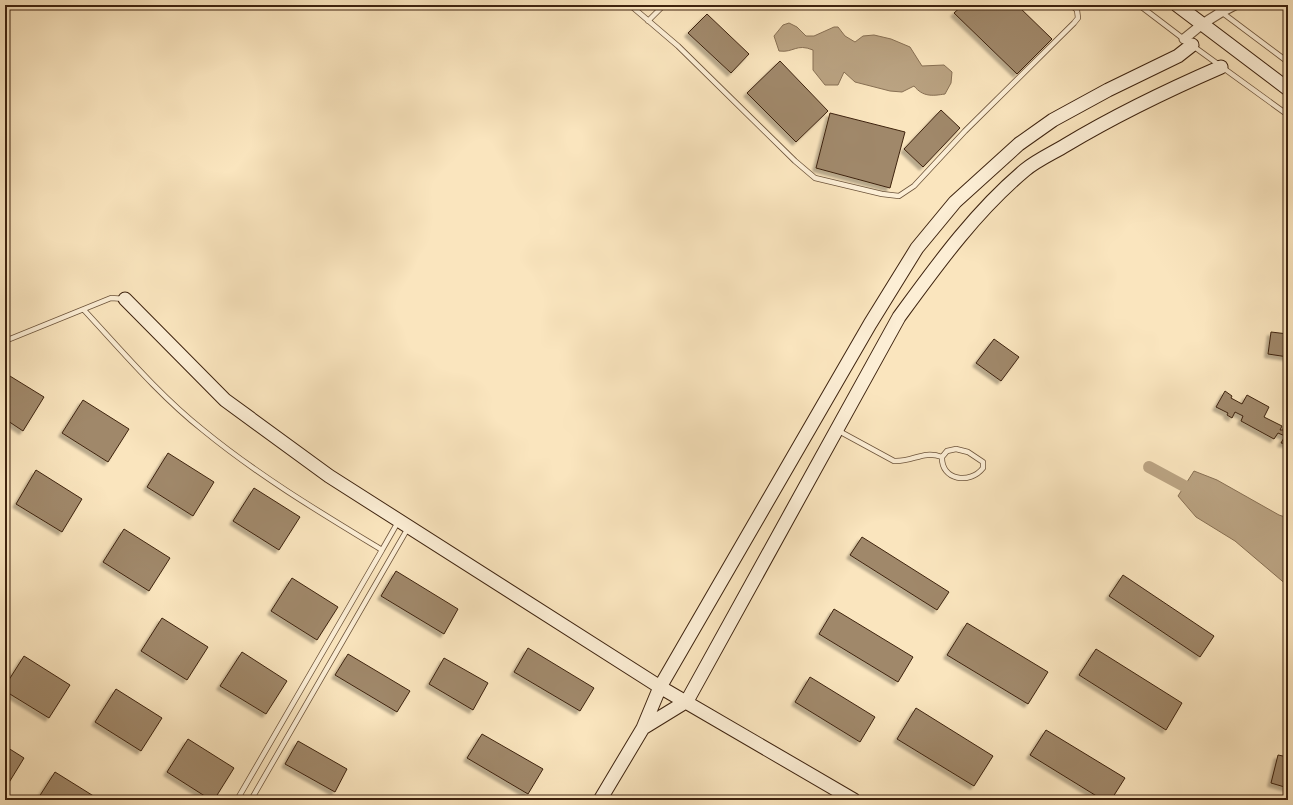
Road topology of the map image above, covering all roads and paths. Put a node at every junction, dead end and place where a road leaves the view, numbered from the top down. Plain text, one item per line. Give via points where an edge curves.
1 (630, 5) edge
2 (664, 5) edge
3 (1072, 5) edge
4 (1139, 5) edge
5 (1176, 5) edge
6 (1212, 5) edge
7 (1235, 5) edge
8 (1220, 12) junction
9 (648, 21) junction
10 (1201, 25) junction
11 (1188, 42) junction
12 (1288, 62) edge
13 (1221, 67) junction
14 (1288, 89) edge
15 (1288, 115) edge
16 (126, 299) joint
17 (84, 310) junction
18 (5, 341) edge
19 (837, 430) junction
20 (942, 456) junction
21 (404, 524) junction
22 (382, 550) junction
23 (660, 687) junction
24 (687, 701) junction
25 (643, 728) junction
26 (237, 800) edge
27 (251, 800) edge
28 (600, 800) edge
29 (854, 800) edge

1 - 9 lane
2 - 9 lane
3 - 9 lane via 1077,10 1078,18 1074,23 965,131 914,186 899,196 815,178 794,162 678,46
4 - 11 lane
5 - 10 main road
6 - 8 lane
7 - 8 street
8 - 10 street
8 - 12 lane
10 - 11 street
10 - 14 main road
11 - 13 lane
11 - 23 main road via 1178,56 1053,120 1020,144 955,202 917,248 870,324
13 - 15 lane
13 - 19 main road via 1096,127 1026,169 977,216 937,264 899,317
16 - 17 lane via 111,298
16 - 21 main road via 225,400 329,476
17 - 18 lane
17 - 22 lane via 171,402 204,431 279,486
19 - 20 lane via 894,461 903,462 930,453
19 - 24 main road
20 - 20 lane via 942,464 948,474 957,478 971,477 980,473 983,468 983,462 968,452 956,449 947,451
21 - 22 lane
21 - 23 main road
21 - 27 lane
22 - 26 lane
23 - 24 main road
23 - 25 main road
24 - 25 main road
24 - 29 main road
25 - 28 main road

